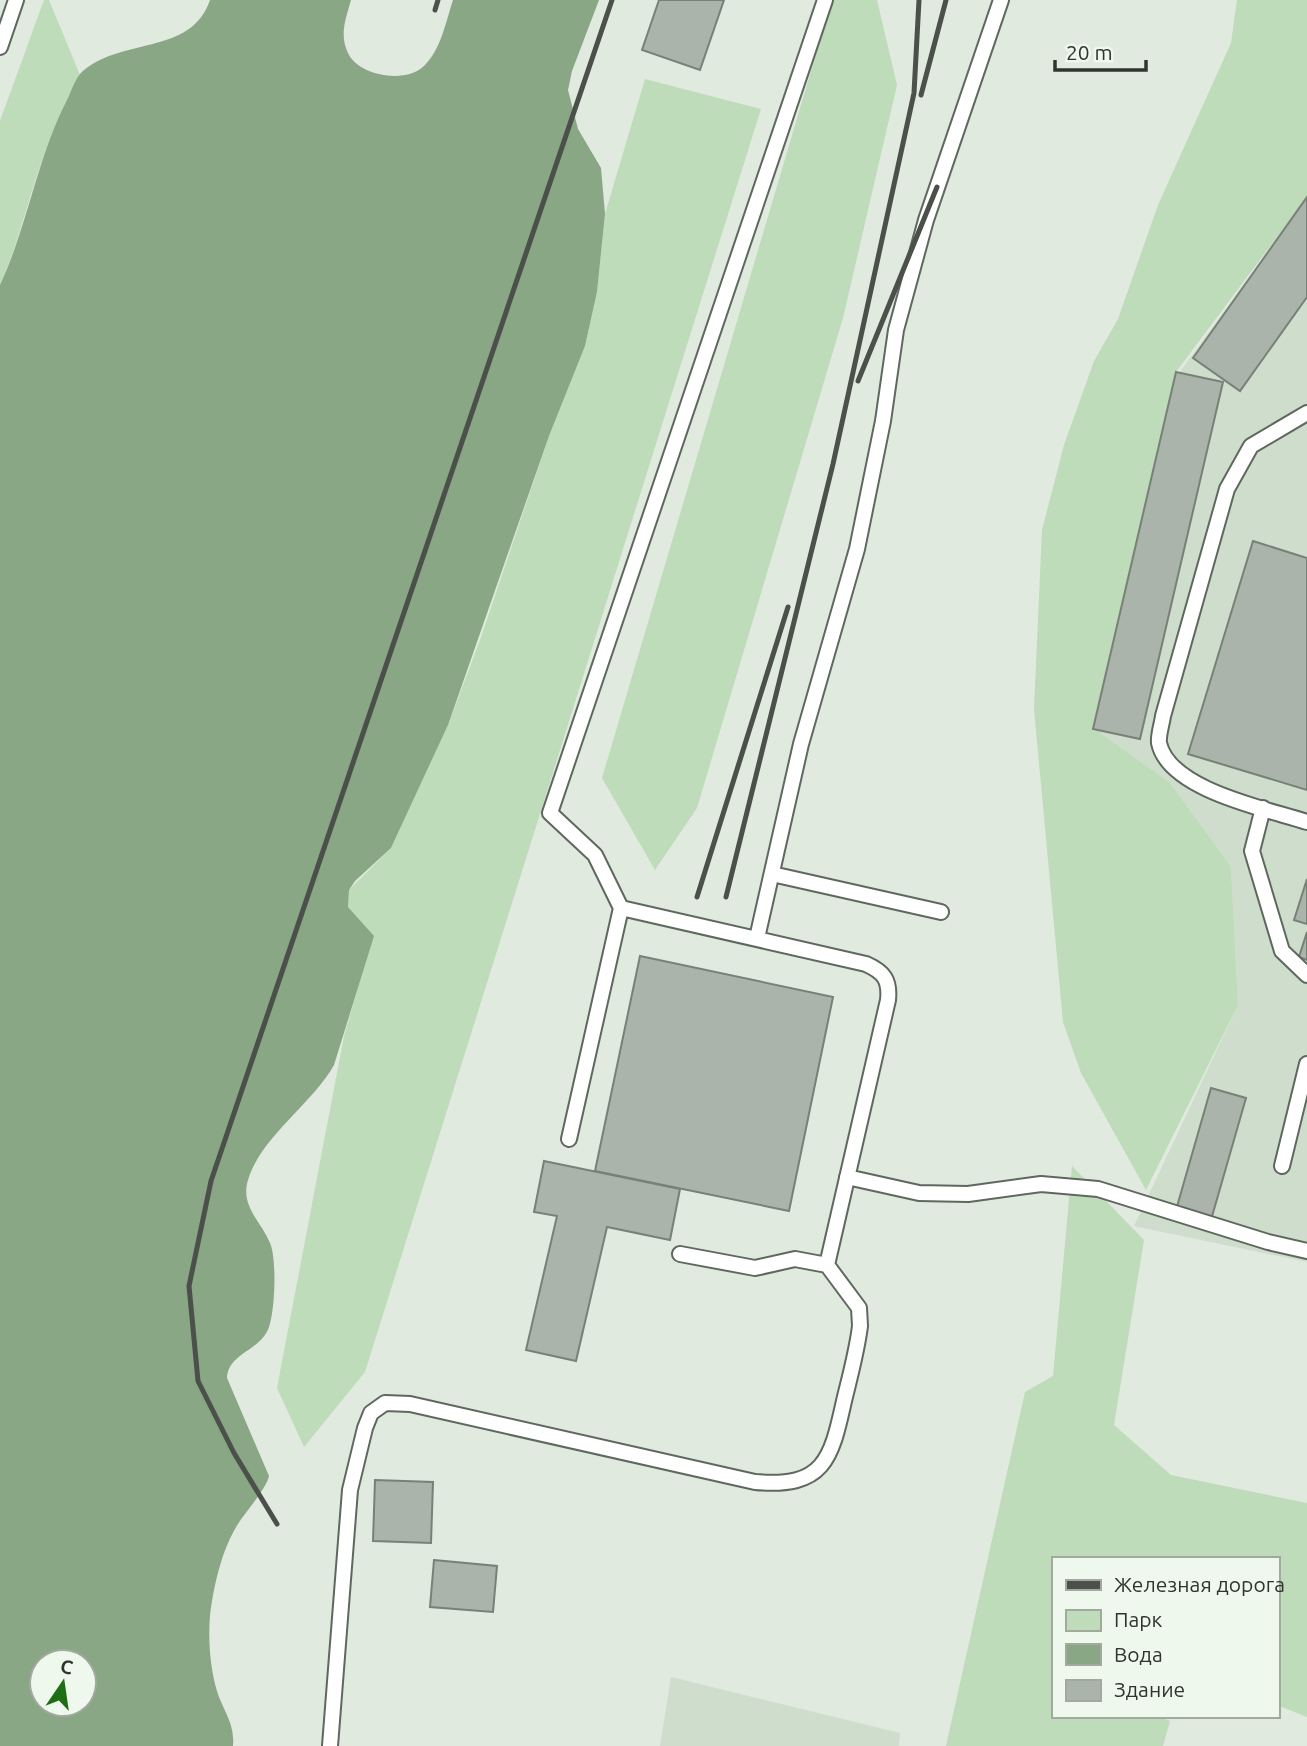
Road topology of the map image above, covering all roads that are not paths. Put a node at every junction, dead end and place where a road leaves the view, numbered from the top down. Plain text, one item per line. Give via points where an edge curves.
1 (16, 0) edge
2 (825, 0) edge
3 (1001, 0) edge
4 (0, 47) edge
5 (1307, 413) edge
6 (1263, 807) junction
7 (1307, 822) edge
8 (772, 874) junction
9 (621, 908) junction
10 (941, 912) dead end
11 (757, 938) junction
12 (1307, 975) edge
13 (1307, 1063) edge
14 (569, 1139) dead end
15 (1282, 1166) dead end
16 (847, 1177) junction
17 (1307, 1251) edge
18 (680, 1254) dead end
19 (827, 1265) junction
20 (330, 1746) edge

1 - 4 lane
2 - 9 lane via 550,813 595,855
3 - 8 lane via 926,220 896,330 857,549 801,744
5 - 6 lane via 1251,446 1227,489 1159,742 1171,765 1194,784
6 - 7 lane
6 - 12 lane via 1252,851 1282,951
8 - 10 lane
8 - 11 lane
9 - 11 lane
9 - 14 lane
11 - 16 lane via 866,964 880,970 889,985
13 - 15 lane
16 - 17 lane via 919,1193 968,1194 1041,1184 1098,1189
16 - 19 lane
18 - 19 lane via 755,1268 795,1259
19 - 20 lane via 859,1308 858,1340 833,1449 814,1472 784,1484 755,1482 410,1405 385,1402 372,1413 350,1490

